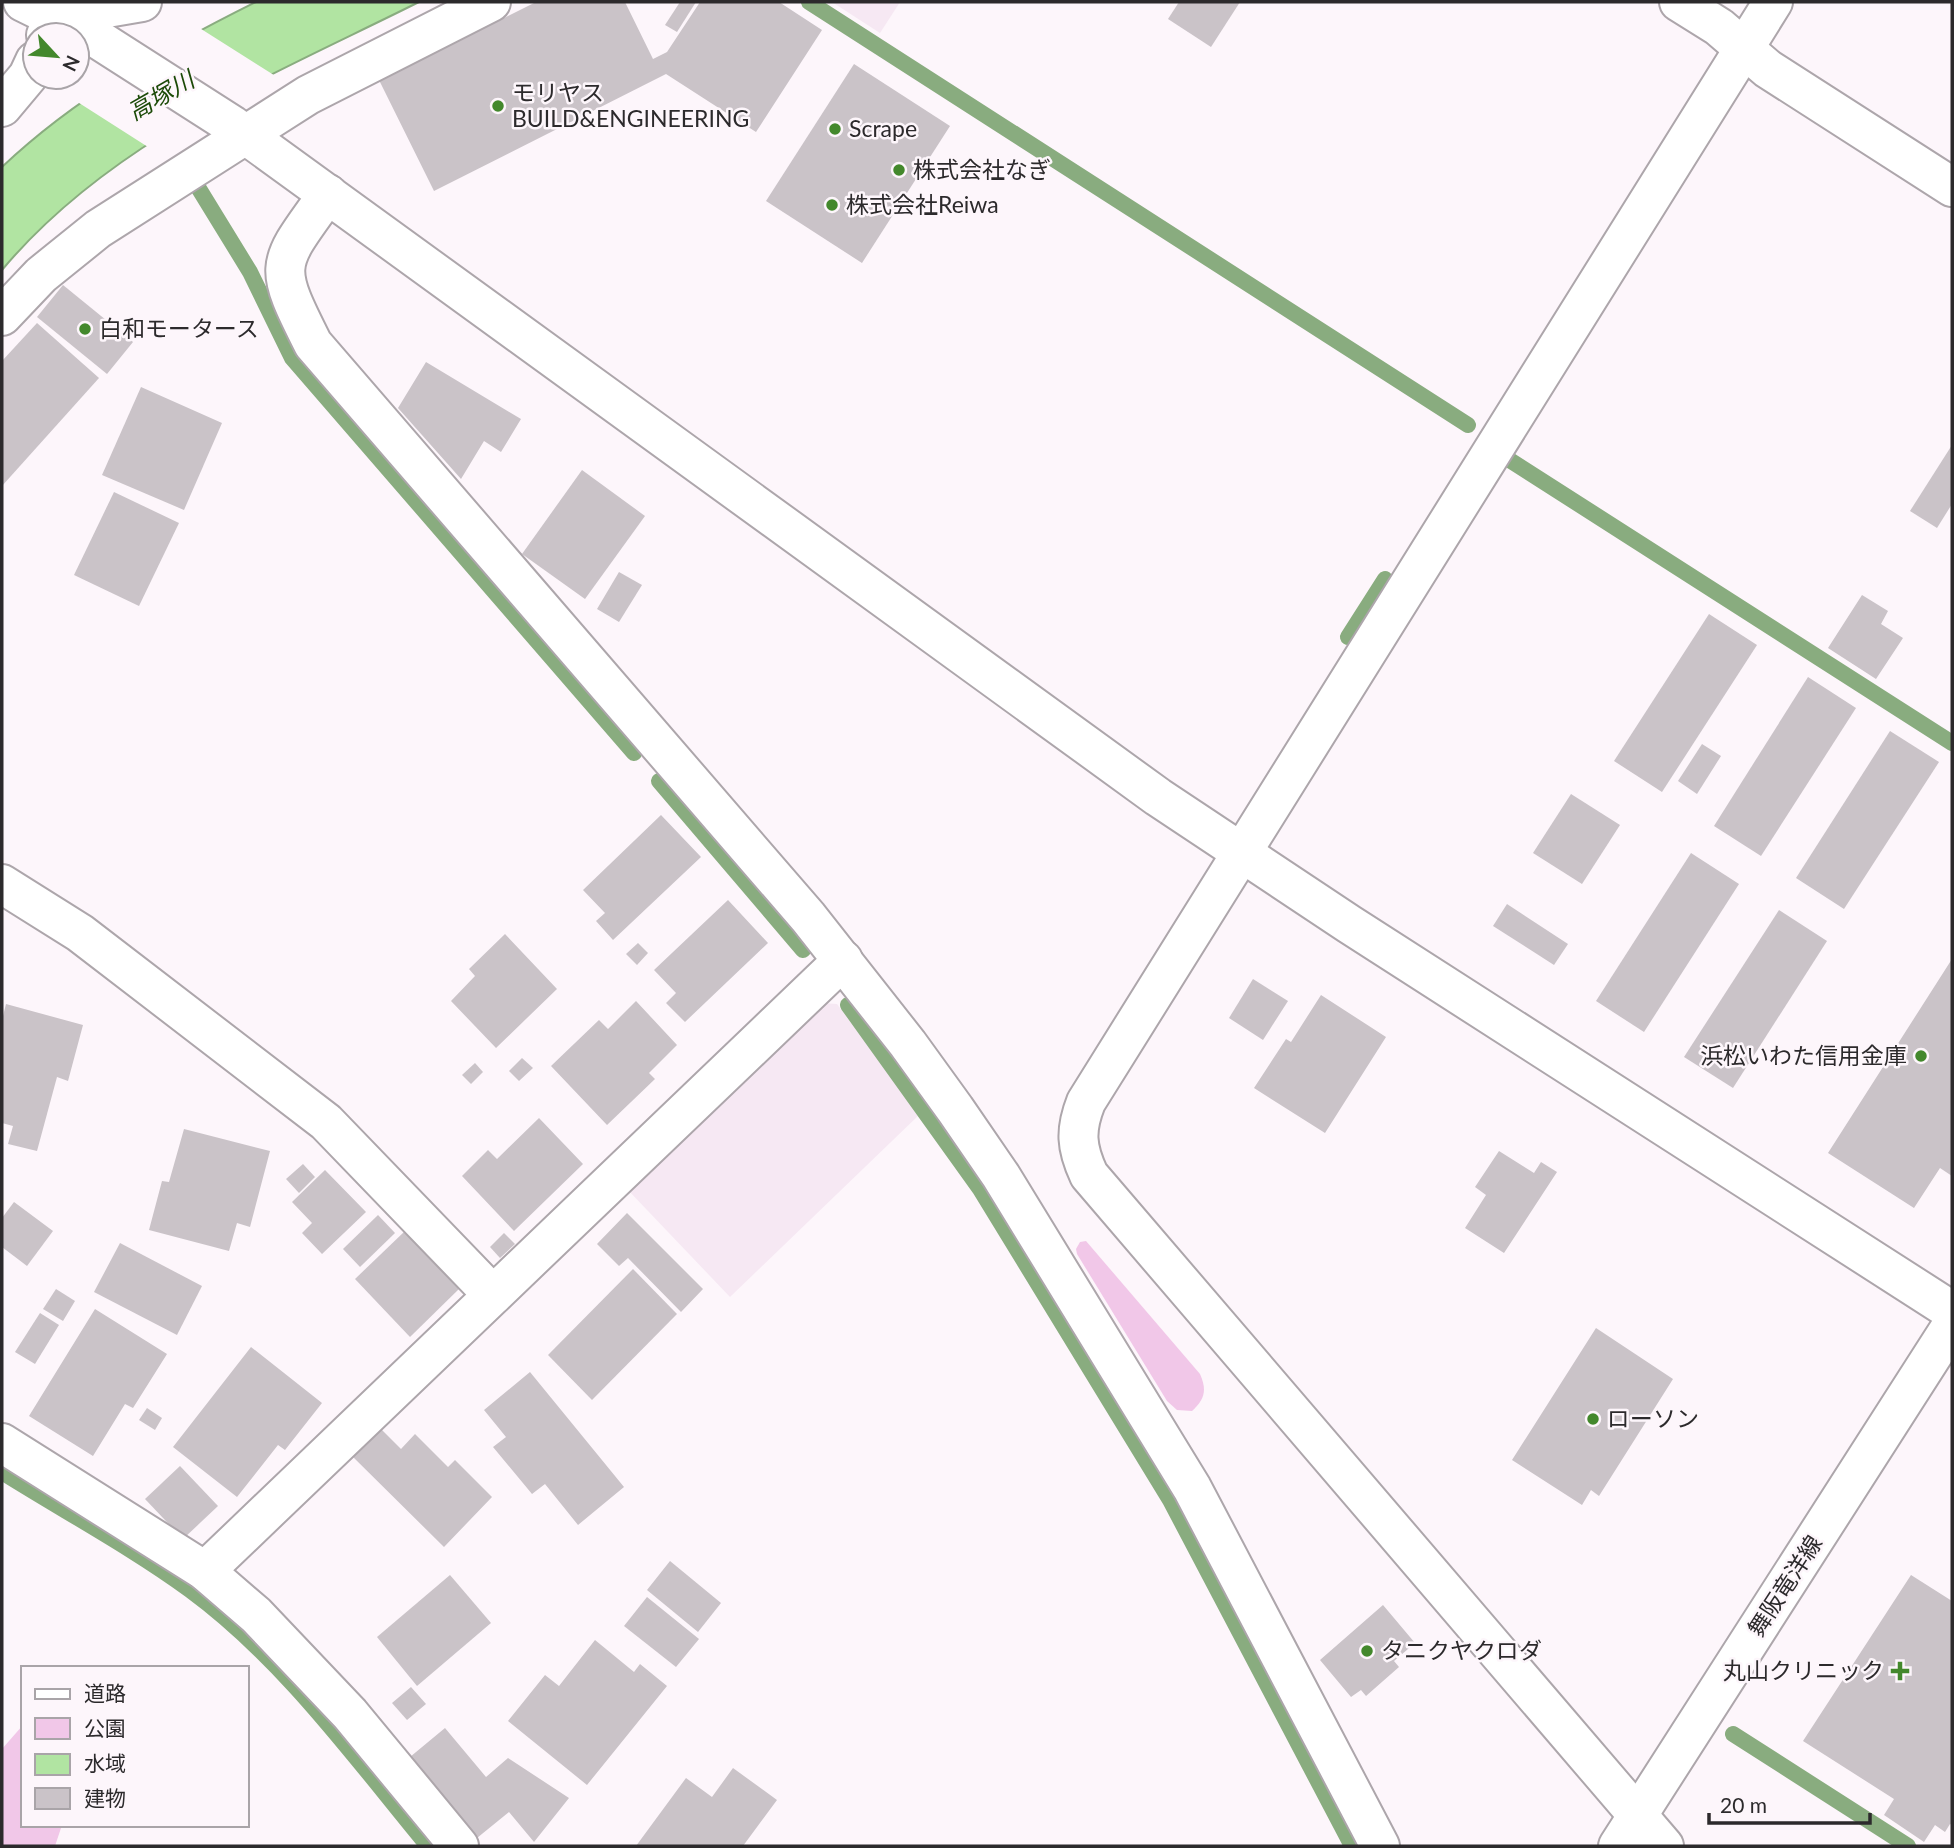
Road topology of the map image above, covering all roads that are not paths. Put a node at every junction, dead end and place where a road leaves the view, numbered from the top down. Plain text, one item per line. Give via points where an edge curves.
1 (142, 2) edge
2 (491, 2) edge
3 (1679, 2) edge
4 (1773, 2) edge
5 (46, 14) edge
6 (1744, 48) junction
7 (21, 84) edge
8 (2, 107) edge
9 (239, 130) junction
10 (1952, 187) edge
11 (328, 194) junction
12 (2, 316) edge
13 (1241, 854) junction
14 (2, 884) edge
15 (843, 960) junction
16 (493, 1295) junction
17 (1952, 1311) edge
18 (1952, 1325) edge
19 (2, 1443) edge
20 (205, 1571) junction
21 (1627, 1832) edge
22 (459, 1846) edge
23 (1380, 1846) edge
24 (1664, 1846) edge

1 - 5 street
2 - 9 street
3 - 6 street
4 - 6 street
5 - 9 street via 117,51
6 - 10 street via 1768,69
6 - 13 street
7 - 8 street
9 - 11 street
9 - 12 street via 98,229 41,275
11 - 13 street via 1041,715
11 - 15 street via 290,247 284,276 288,295 313,344
13 - 17 street
13 - 21 street via 1086,1102 1077,1126 1078,1152 1089,1175
14 - 16 street via 80,933 326,1122
15 - 16 street
15 - 23 street via 1001,1176 1192,1488
16 - 20 street
18 - 21 street, 舞阪竜洋線
19 - 20 street
20 - 22 street via 304,1663
21 - 24 street

